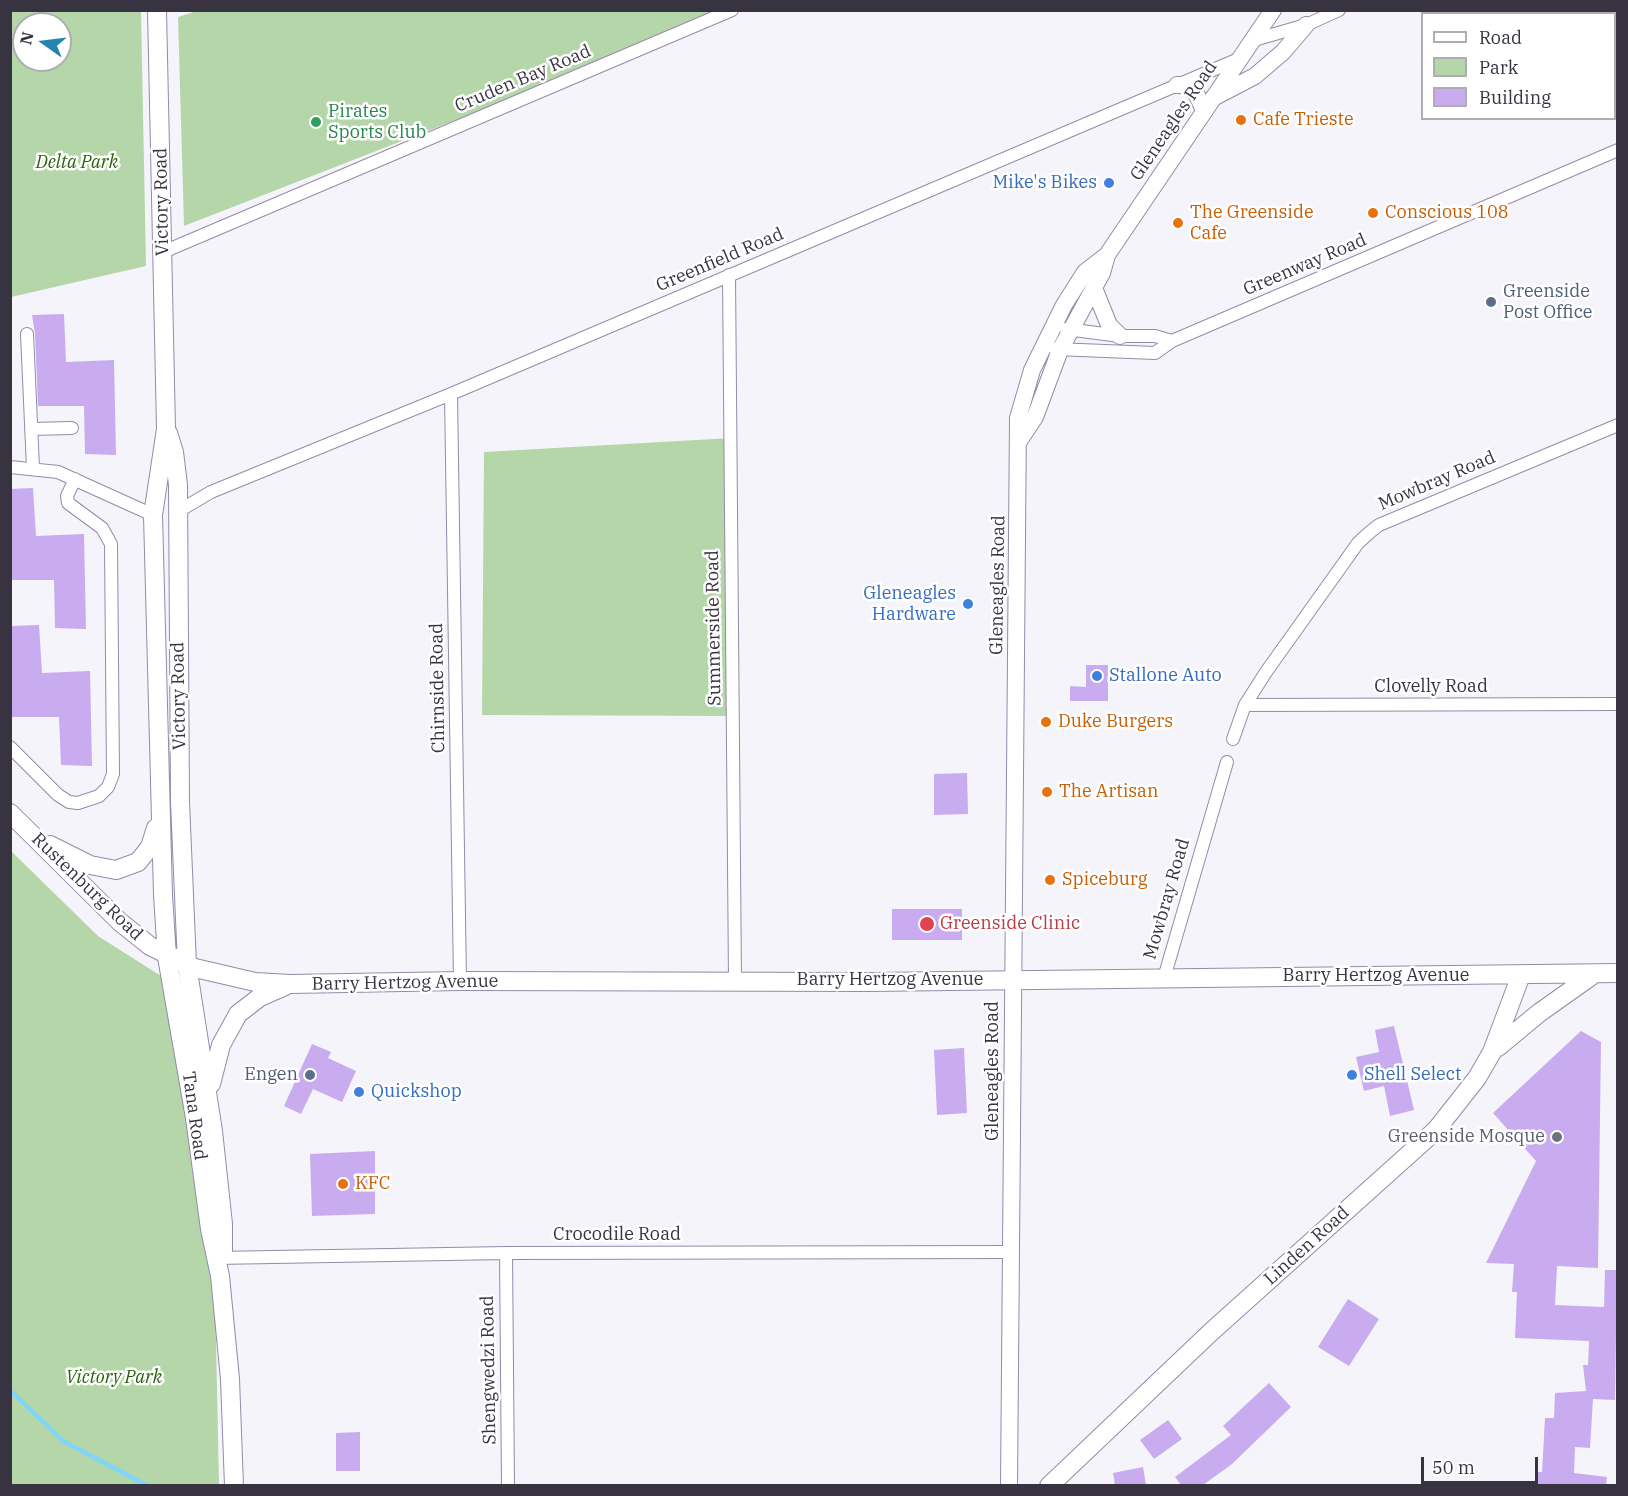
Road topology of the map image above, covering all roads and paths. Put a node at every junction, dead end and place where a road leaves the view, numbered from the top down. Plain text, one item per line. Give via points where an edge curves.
1 (157, 10) edge
2 (732, 10) edge
3 (1273, 10) edge
4 (1339, 10) edge
5 (1308, 19) edge
6 (1254, 40) junction
7 (1241, 57) junction
8 (1177, 85) junction
9 (1208, 104) junction
10 (1617, 150) edge
11 (163, 252) junction
12 (1107, 255) junction
13 (729, 275) junction
14 (1094, 288) junction
15 (1053, 325) junction
16 (1070, 330) junction
17 (27, 334) dead end
18 (1120, 336) junction
19 (1172, 341) junction
20 (1043, 345) junction
21 (1060, 350) junction
22 (451, 394) junction
23 (1617, 424) edge
24 (72, 428) dead end
25 (31, 429) junction
26 (169, 436) junction
27 (1019, 441) junction
28 (10, 467) edge
29 (33, 468) junction
30 (75, 479) junction
31 (178, 485) junction
32 (211, 492) junction
33 (177, 512) junction
34 (153, 515) junction
35 (178, 596) junction
36 (1617, 704) edge
37 (1245, 705) junction
38 (1233, 739) dead end
39 (10, 747) edge
40 (1227, 762) dead end
41 (159, 807) junction
42 (10, 813) edge
43 (35, 837) junction
44 (167, 957) junction
45 (187, 965) junction
46 (1617, 973) edge
47 (1593, 974) junction
48 (1521, 975) junction
49 (1164, 978) junction
50 (1012, 979) junction
51 (735, 980) junction
52 (460, 981) junction
53 (290, 984) junction
54 (1492, 1052) junction
55 (209, 1103) junction
56 (1011, 1252) junction
57 (506, 1253) junction
58 (219, 1257) junction
59 (234, 1485) edge
60 (508, 1485) edge
61 (1009, 1485) edge
62 (1049, 1485) edge

1 - 11 main road, Victory Road
2 - 11 street, Cruden Bay Road
3 - 6 street, Gleneagles Road
4 - 5 street
5 - 6 street
5 - 9 street via 1283,52 1255,76
6 - 7 street, Gleneagles Road
7 - 8 street, Greenfield Road
7 - 9 street, Gleneagles Road
8 - 9 street via 1191,86
8 - 13 street, Greenfield Road
9 - 12 street, Gleneagles Road
10 - 19 street, Greenway Road
11 - 26 main road, Victory Road
12 - 14 street, Gleneagles Road
12 - 15 street, Gleneagles Road via 1085,272
13 - 22 street, Greenfield Road
13 - 51 street, Summerside Road
14 - 16 street, Gleneagles Road
14 - 18 street via 1106,318
15 - 16 street
15 - 20 street, Gleneagles Road
16 - 18 street
16 - 21 street, Gleneagles Road
17 - 25 street
18 - 19 street via 1155,336
19 - 21 street, Greenway Road via 1155,353
20 - 21 street, Greenway Road
20 - 27 street, Gleneagles Road via 1020,406
21 - 27 street, Gleneagles Road via 1035,417
22 - 32 street, Greenfield Road
22 - 52 street, Chirnside Road
23 - 37 street, Mowbray Road via 1379,525 1358,543
24 - 25 street
25 - 29 street
26 - 31 main road, Victory Road
26 - 34 main road, Victory Road
27 - 50 street, Gleneagles Road
28 - 29 street
29 - 30 street
30 - 34 street
30 - 39 street via 68,503 102,528 111,544 113,774 108,787 99,795 78,803 69,801 58,795
31 - 32 street via 189,491
31 - 33 main road, Victory Road
32 - 33 street, Greenfield Road
33 - 35 main road, Victory Road
34 - 35 main road via 169,532
34 - 41 main road, Victory Road
35 - 45 main road, Victory Road via 180,802
36 - 37 street, Clovelly Road
37 - 38 street, Mowbray Road
40 - 49 street, Mowbray Road
41 - 43 main road via 150,847 138,862 123,869 110,871 90,865
41 - 44 main road, Victory Road
42 - 43 main road, Rustenburg Road
43 - 44 main road, Rustenburg Road via 120,922
44 - 45 main road, Barry Hertzog Avenue
44 - 58 main road, Tana Road
45 - 53 main road, Barry Hertzog Avenue via 236,979
45 - 55 main road, Tana Road
46 - 47 main road, Barry Hertzog Avenue
47 - 48 main road, Barry Hertzog Avenue
47 - 54 main road via 1535,1015
48 - 49 main road, Barry Hertzog Avenue
48 - 54 main road, Linden Road
49 - 50 main road, Barry Hertzog Avenue
50 - 51 main road, Barry Hertzog Avenue
50 - 56 street, Gleneagles Road
51 - 52 main road, Barry Hertzog Avenue
52 - 53 main road, Barry Hertzog Avenue
53 - 55 main road via 253,1002 230,1025 213,1066
54 - 62 main road, Linden Road via 1436,1130 1211,1332
55 - 58 main road, Tana Road via 222,1213
56 - 57 street, Crocodile Road
56 - 61 street, Gleneagles Road
57 - 58 street, Crocodile Road
57 - 60 street, Shengwedzi Road
58 - 59 main road, Tana Road

